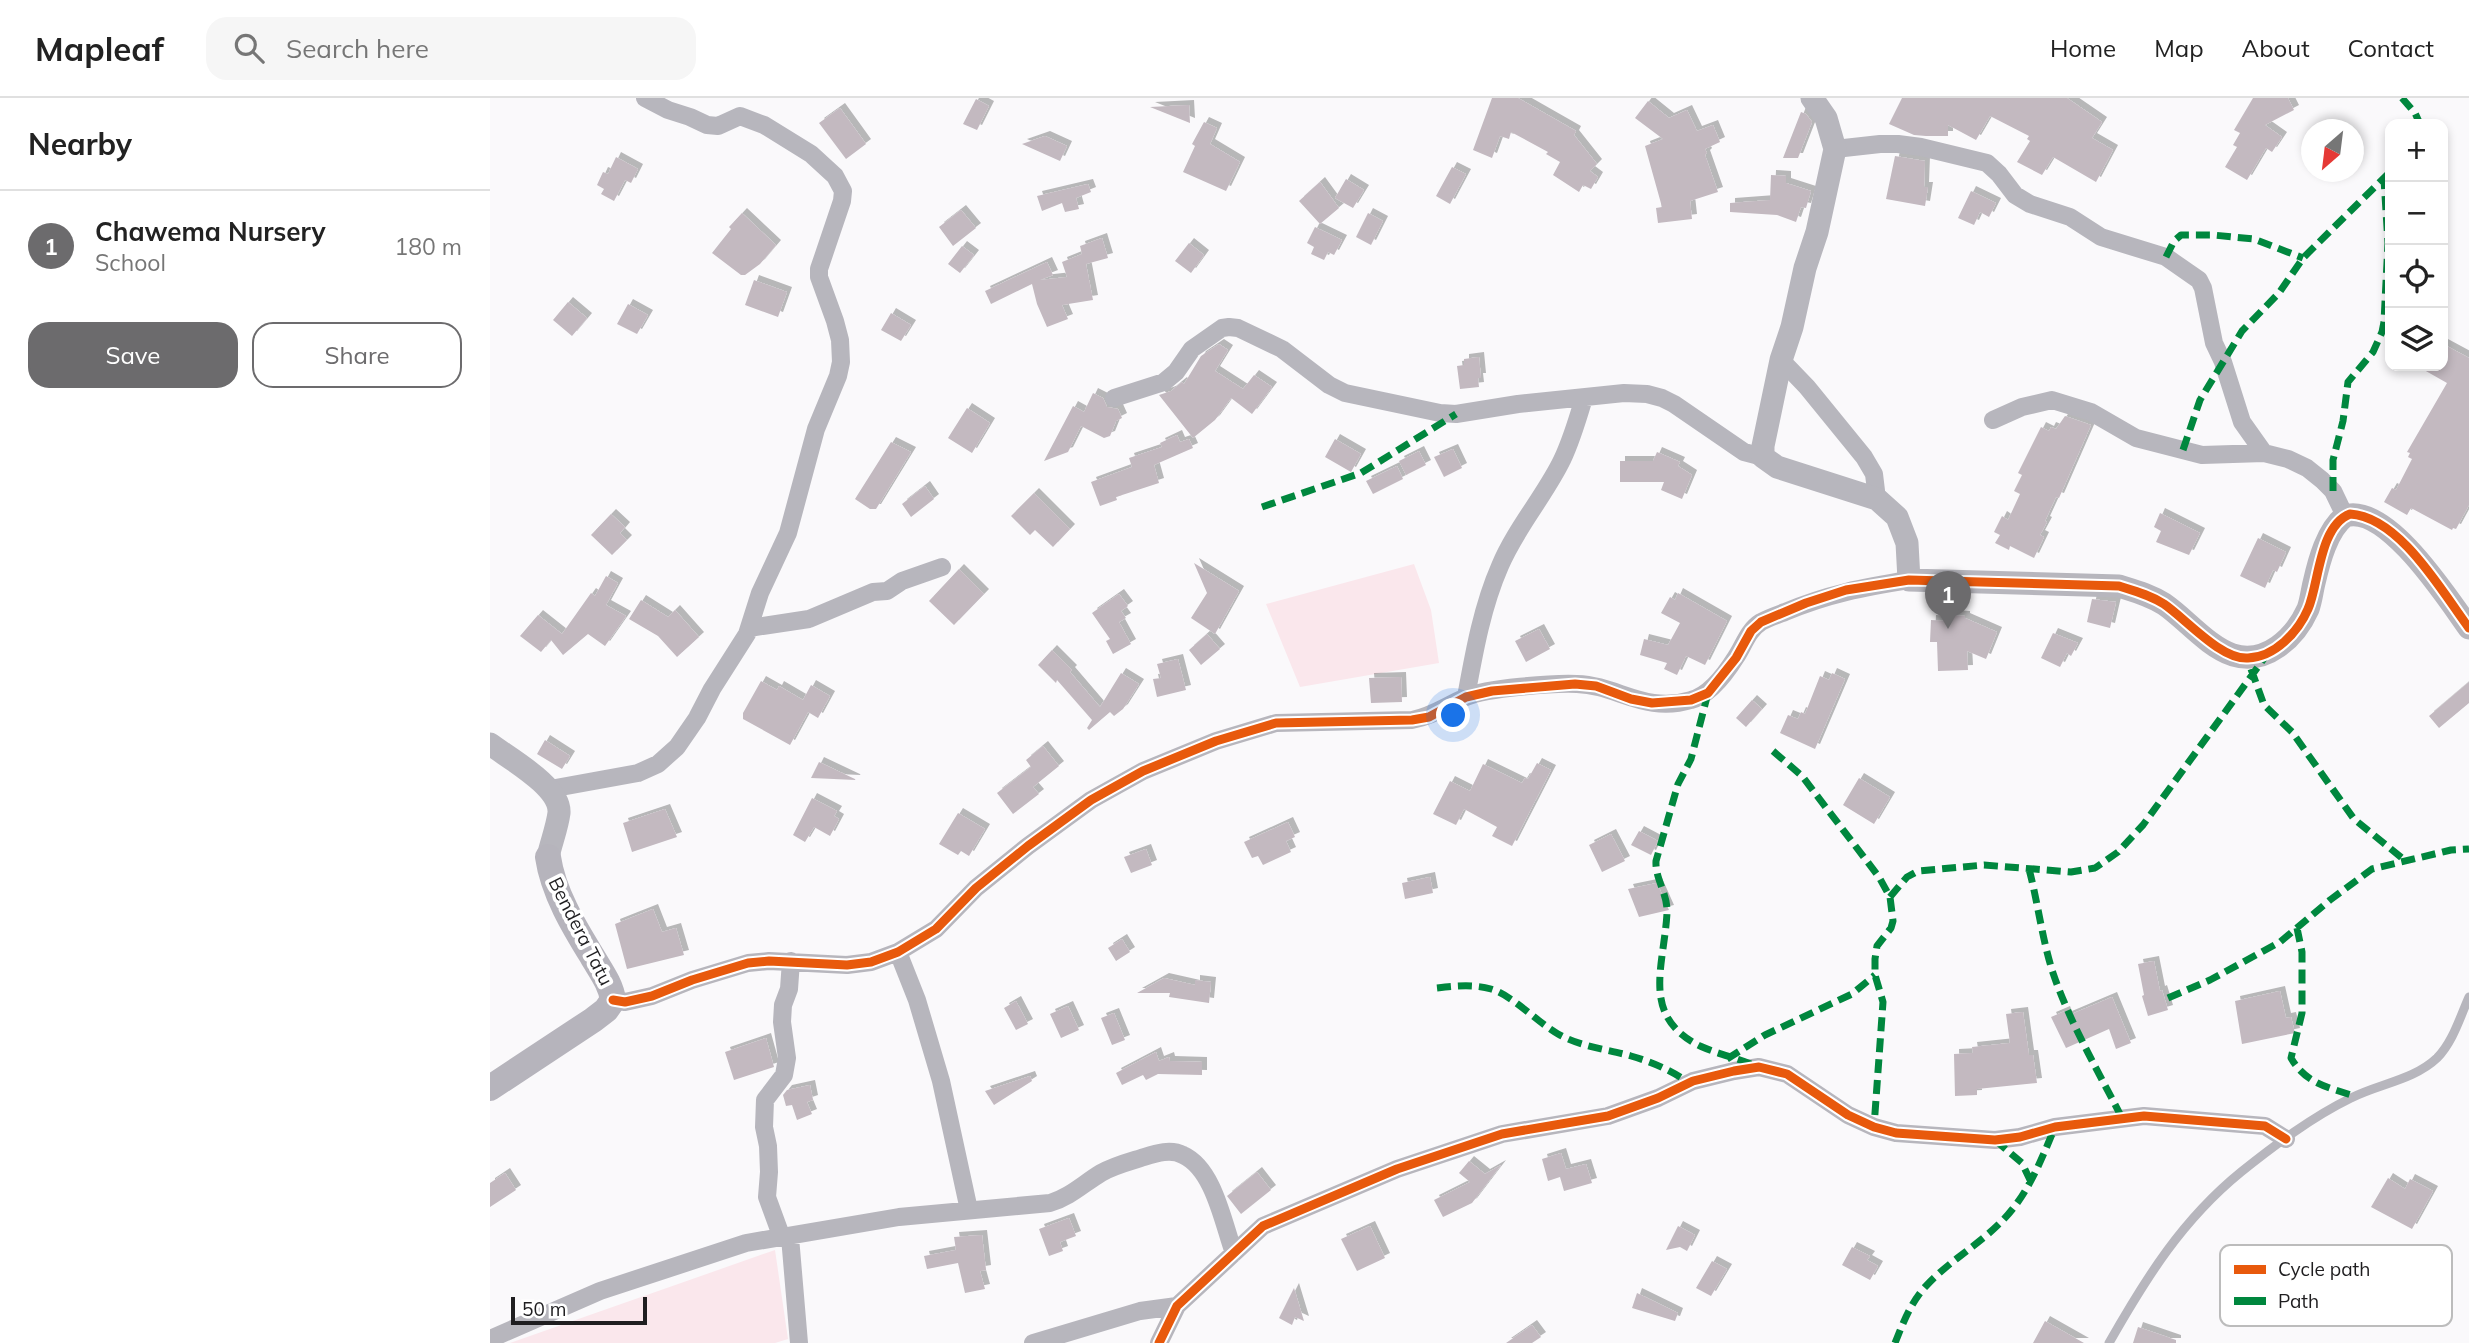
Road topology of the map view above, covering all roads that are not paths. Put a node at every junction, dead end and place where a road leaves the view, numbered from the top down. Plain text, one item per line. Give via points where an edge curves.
1 (645, 98) edge
2 (1812, 98) edge
3 (1835, 149) junction
4 (1781, 360) junction
5 (1114, 398) dead end
6 (1584, 398) junction
7 (1993, 420) dead end
8 (2264, 453) junction
9 (1763, 457) junction
10 (1877, 499) junction
11 (2345, 516) junction
12 (942, 567) dead end
13 (1909, 580) junction
14 (749, 628) junction
15 (2469, 628) edge
16 (1466, 697) junction
17 (490, 744) edge
18 (550, 789) junction
19 (548, 857) joint
20 (898, 952) junction
21 (791, 961) junction
22 (2469, 997) edge
23 (613, 1000) junction
24 (490, 1088) edge
25 (2286, 1139) junction
26 (969, 1210) junction
27 (786, 1237) junction
28 (1234, 1253) junction
29 (1177, 1307) junction
30 (490, 1339) edge
31 (799, 1343) edge
32 (1033, 1343) edge
33 (1159, 1343) edge
34 (2109, 1343) edge

1 - 14 street via 707,125 718,126 735,117 752,120 811,155 835,176 844,191 819,269 839,340 838,376 816,429 788,533
2 - 3 street via 1826,118
3 - 4 street
3 - 8 street via 1880,144 1921,147 1987,163 2015,195 2030,204 2070,217 2123,246 2166,257 2191,274 2203,288 2214,343 2242,422
4 - 9 street
4 - 10 street via 1864,457 1874,474
5 - 6 street via 1164,383 1192,349 1229,327 1282,349 1345,393 1420,410 1455,414
6 - 9 street via 1624,393 1662,398 1744,452
6 - 16 street via 1561,463 1500,565
7 - 8 street via 2052,400 2091,412 2136,438 2202,455
8 - 11 street via 2288,459 2322,480
9 - 10 street via 1788,472
10 - 13 street via 1897,517 1907,543
11 - 13 street via 2323,552 2309,608 2295,630 2268,653 2247,659 2229,653 2163,604 2119,586
11 - 15 street via 2357,515 2396,536
12 - 14 street via 809,619
13 - 16 street via 1846,590 1761,622 1707,693 1692,701 1652,703 1575,684
14 - 18 street via 698,718 658,764 638,773
16 - 20 street via 1429,717 1412,720 1276,723 1143,771 1091,800 1028,846 976,888 936,929
17 - 18 street
18 - 19 street, Bendera Tatu via 559,815
19 - 23 main road, Bendera Tatu via 551,874
20 - 21 street via 847,965
20 - 26 street via 942,1081
21 - 23 street via 748,963 643,999
21 - 27 street via 782,1022 787,1058 783,1075 765,1100 764,1127 767,1198
22 - 25 lane via 2436,1058 2323,1112
23 - 24 main road, Bendera Tatu via 593,1020
25 - 28 street via 2264,1126 2144,1116 2055,1126 1995,1140 1896,1133 1848,1115 1787,1074 1759,1067 1693,1081 1608,1116 1502,1134 1397,1169 1263,1226
25 - 34 lane via 2240,1173 2190,1220 2160,1258
26 - 27 street via 849,1224
26 - 28 street via 1050,1203 1125,1163 1161,1152 1181,1153 1212,1186
27 - 30 street via 746,1243 639,1277
27 - 31 street
28 - 29 street
29 - 32 street via 1140,1311
29 - 33 street

